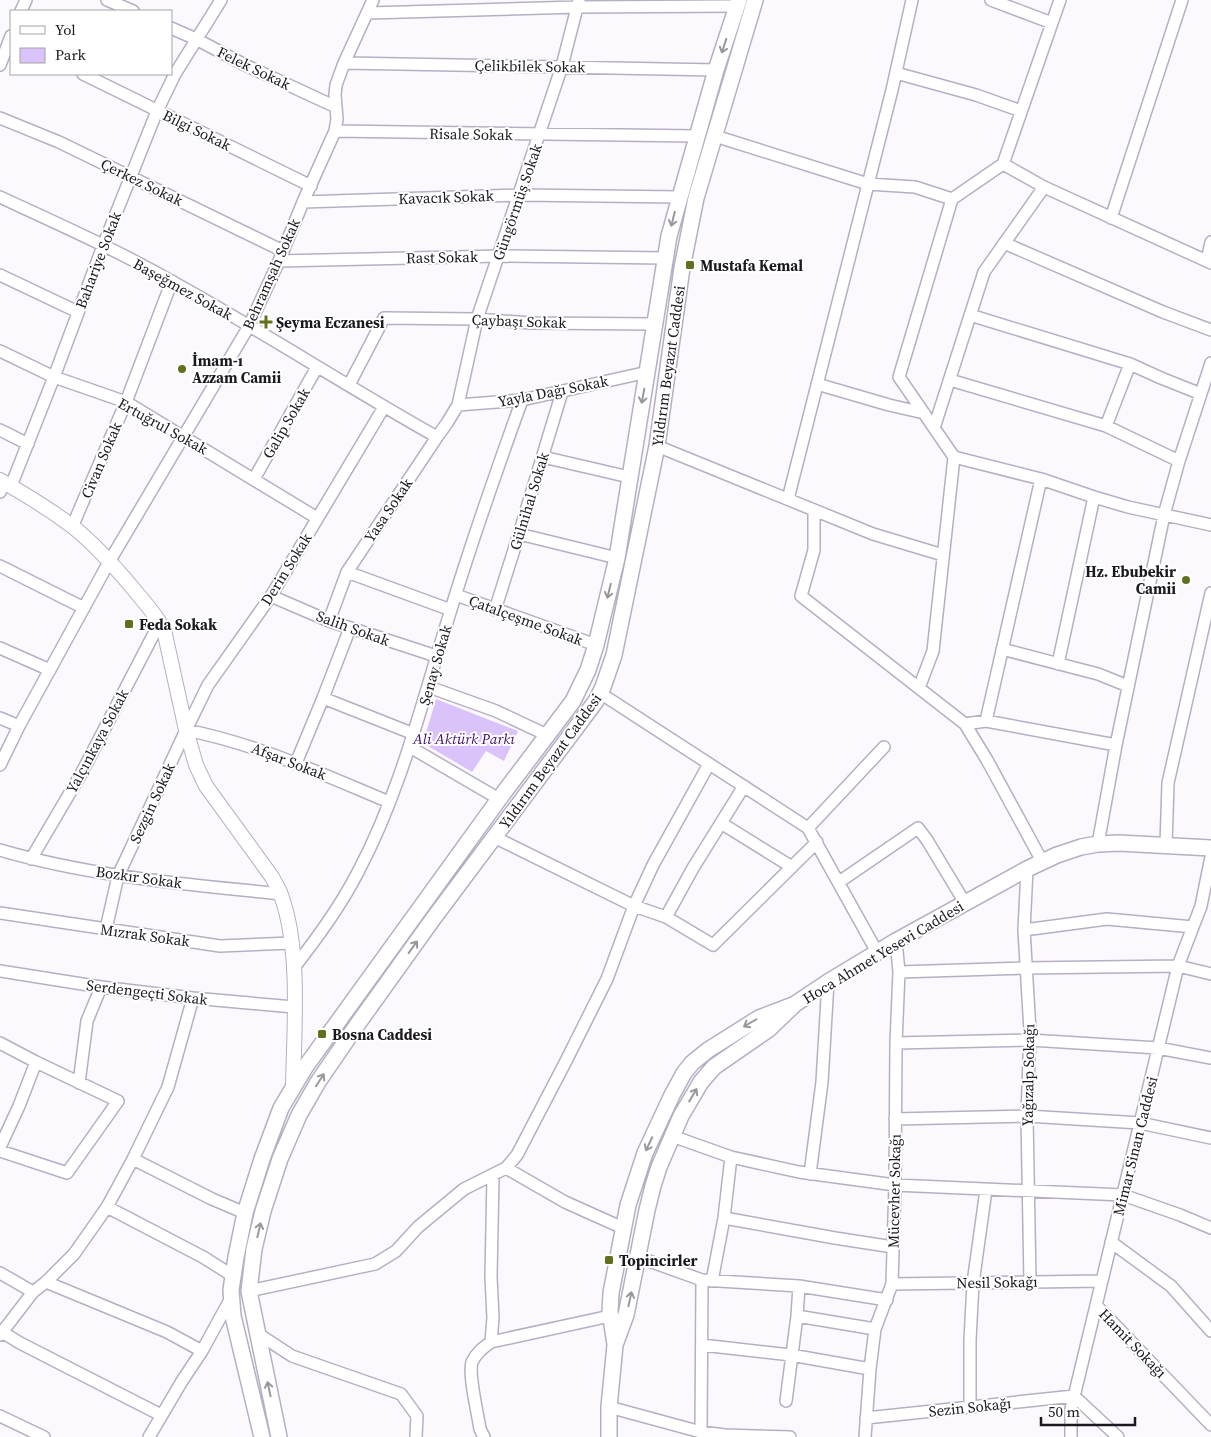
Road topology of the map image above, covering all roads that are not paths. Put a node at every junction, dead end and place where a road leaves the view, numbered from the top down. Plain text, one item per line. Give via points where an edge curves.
1 (107, 0) edge
2 (221, 0) edge
3 (374, 0) edge
4 (755, 0) edge
5 (912, 0) edge
6 (991, 0) edge
7 (1060, 0) edge
8 (1182, 0) edge
9 (578, 3) edge
10 (738, 3) edge
11 (130, 10) edge
12 (368, 13) junction
13 (1052, 23) junction
14 (172, 28) edge
15 (10, 40) edge
16 (196, 40) junction
17 (344, 63) junction
18 (0, 65) edge
19 (562, 66) junction
20 (716, 70) junction
21 (896, 73) junction
22 (84, 75) edge
23 (336, 107) junction
24 (157, 111) junction
25 (1021, 111) junction
26 (0, 118) edge
27 (336, 131) junction
28 (540, 135) junction
29 (697, 136) junction
30 (715, 136) junction
31 (1002, 164) junction
32 (131, 177) junction
33 (868, 184) junction
34 (311, 186) junction
35 (1044, 187) junction
36 (520, 195) junction
37 (0, 197) edge
38 (679, 197) junction
39 (952, 199) junction
40 (303, 202) junction
41 (1111, 218) junction
42 (1211, 242) edge
43 (1004, 243) junction
44 (103, 246) junction
45 (281, 256) junction
46 (499, 256) junction
47 (666, 258) junction
48 (1209, 262) edge
49 (0, 275) edge
50 (172, 281) junction
51 (78, 312) junction
52 (970, 315) junction
53 (477, 319) junction
54 (654, 324) junction
55 (249, 326) junction
56 (1211, 330) edge
57 (0, 350) edge
58 (1211, 362) edge
59 (1130, 364) junction
60 (317, 367) junction
61 (648, 372) junction
62 (54, 377) junction
63 (950, 380) junction
64 (817, 384) junction
65 (349, 385) junction
66 (562, 392) junction
67 (1201, 394) junction
68 (522, 400) junction
69 (126, 402) junction
70 (458, 405) junction
71 (384, 407) junction
72 (924, 413) junction
73 (1106, 426) junction
74 (934, 428) junction
75 (0, 430) edge
76 (183, 436) junction
77 (437, 437) junction
78 (28, 444) junction
79 (657, 446) junction
80 (543, 457) junction
81 (954, 457) junction
82 (1179, 461) junction
83 (630, 476) junction
84 (254, 479) junction
85 (1041, 480) junction
86 (4, 485) edge
87 (1094, 497) junction
88 (788, 499) junction
89 (814, 510) junction
90 (1164, 515) junction
91 (317, 518) junction
92 (1211, 525) edge
93 (72, 527) junction
94 (519, 534) junction
95 (943, 555) junction
96 (617, 558) junction
97 (109, 562) junction
98 (0, 566) edge
99 (347, 572) junction
100 (1211, 593) edge
101 (271, 596) junction
102 (456, 596) junction
103 (84, 608) junction
104 (451, 610) junction
105 (495, 610) junction
106 (329, 621) junction
107 (160, 622) junction
108 (350, 628) junction
109 (596, 646) junction
110 (0, 648) edge
111 (1002, 649) junction
112 (436, 656) junction
113 (1058, 664) junction
114 (50, 670) junction
115 (1128, 686) junction
116 (429, 687) junction
117 (919, 688) junction
118 (600, 693) junction
119 (323, 698) junction
120 (0, 718) edge
121 (986, 721) junction
122 (966, 724) junction
123 (20, 726) junction
124 (186, 730) junction
125 (414, 734) junction
126 (547, 735) junction
127 (1116, 744) junction
128 (884, 747) dead end
129 (410, 748) junction
130 (296, 763) junction
131 (709, 764) junction
132 (0, 765) edge
133 (744, 786) junction
134 (499, 799) junction
135 (389, 802) junction
136 (721, 823) junction
137 (808, 828) junction
138 (494, 837) junction
139 (817, 842) junction
140 (1098, 844) junction
141 (1166, 845) junction
142 (1211, 848) edge
143 (0, 850) edge
144 (1211, 858) edge
145 (31, 859) junction
146 (1042, 862) junction
147 (792, 867) junction
148 (1027, 869) junction
149 (118, 876) junction
150 (839, 882) junction
151 (281, 894) junction
152 (966, 903) junction
153 (634, 906) junction
154 (1206, 907) edge
155 (0, 913) edge
156 (666, 916) junction
157 (1193, 927) junction
158 (106, 929) junction
159 (1024, 930) junction
160 (896, 941) junction
161 (292, 942) junction
162 (877, 952) junction
163 (1178, 966) junction
164 (1025, 968) junction
165 (294, 970) junction
166 (0, 971) edge
167 (899, 972) junction
168 (1211, 974) edge
169 (828, 982) junction
170 (101, 987) junction
171 (193, 998) junction
172 (795, 1004) junction
173 (294, 1007) junction
174 (1030, 1040) junction
175 (0, 1042) edge
176 (896, 1043) junction
177 (1158, 1048) junction
178 (1211, 1058) edge
179 (36, 1062) junction
180 (79, 1083) junction
181 (293, 1087) junction
182 (1027, 1116) junction
183 (895, 1119) junction
184 (1140, 1123) junction
185 (672, 1136) junction
186 (1211, 1138) edge
187 (0, 1149) edge
188 (731, 1157) junction
189 (133, 1159) junction
190 (506, 1168) junction
191 (810, 1174) junction
192 (493, 1176) junction
193 (894, 1185) junction
194 (986, 1190) junction
195 (1028, 1192) junction
196 (1123, 1195) junction
197 (107, 1207) junction
198 (245, 1213) junction
199 (724, 1218) junction
200 (623, 1228) junction
201 (1211, 1228) edge
202 (1111, 1242) junction
203 (893, 1246) junction
204 (638, 1256) junction
205 (0, 1273) edge
206 (232, 1276) junction
207 (707, 1280) junction
208 (1102, 1281) junction
209 (46, 1282) junction
210 (973, 1282) junction
211 (1030, 1282) junction
212 (892, 1284) junction
213 (799, 1286) junction
214 (249, 1291) junction
215 (33, 1292) junction
216 (231, 1298) junction
217 (887, 1300) junction
218 (1096, 1304) junction
219 (610, 1316) junction
220 (797, 1316) junction
221 (875, 1329) junction
222 (1211, 1331) edge
223 (257, 1333) junction
224 (1, 1334) edge
225 (491, 1342) junction
226 (615, 1345) junction
227 (702, 1345) junction
228 (202, 1351) junction
229 (791, 1355) junction
230 (870, 1369) junction
231 (1074, 1396) junction
232 (786, 1401) dead end
233 (970, 1407) junction
234 (609, 1408) junction
235 (162, 1415) junction
236 (0, 1416) edge
237 (866, 1418) junction
238 (1211, 1425) edge
239 (701, 1432) junction
240 (725, 1436) edge
241 (44, 1437) edge
242 (149, 1437) edge
243 (262, 1437) edge
244 (279, 1437) edge
245 (416, 1437) edge
246 (484, 1437) edge
247 (609, 1437) edge
248 (790, 1437) edge
249 (865, 1437) edge
250 (1071, 1437) edge
251 (1118, 1437) edge

1 - 11 street
2 - 16 street, Bahariye Sokak
3 - 12 street, Behramşah Sokak
4 - 30 main road, Yıldırım Beyazıt Caddesi
5 - 21 street
6 - 13 street
7 - 13 street
8 - 41 street
9 - 10 street
9 - 12 street
9 - 19 street, Güngörmüş Sokak
10 -> 20 main road
12 - 17 street, Behramşah Sokak
13 - 25 street
14 - 16 street, Felek Sokak
15 - 18 street
16 - 23 street, Felek Sokak
16 - 24 street, Bahariye Sokak
17 - 19 street, Çelikbilek Sokak
17 - 23 street, Behramşah Sokak via 336,85
19 - 20 street, Çelikbilek Sokak
19 - 28 street, Güngörmüş Sokak
20 - 29 main road
21 - 25 street
21 - 33 street
22 - 24 street, Bilgi Sokak
23 - 27 street, Behramşah Sokak
24 - 32 street, Bahariye Sokak
24 - 34 street, Bilgi Sokak
25 - 31 street
26 - 32 street, Çerkez Sokak
27 - 28 street, Risale Sokak
27 - 34 street, Behramşah Sokak
28 - 29 street, Risale Sokak
28 - 36 street, Güngörmüş Sokak
29 - 38 main road
30 - 33 street
30 - 79 main road, Yıldırım Beyazıt Caddesi via 696,198 682,268
31 - 35 street
31 - 39 street
32 - 44 street, Bahariye Sokak
32 - 45 street, Çerkez Sokak
33 - 39 street via 915,187
33 - 64 street
34 - 40 street, Behramşah Sokak
35 - 41 street
35 - 43 street
36 - 38 street, Kavacık Sokak
36 - 40 street, Kavacık Sokak
36 - 46 street, Güngörmüş Sokak
37 - 44 street, Başeğmez Sokak
38 -> 47 main road
39 - 72 street via 899,377
40 - 45 street, Behramşah Sokak
41 - 48 street
42 - 48 street
43 - 52 street via 984,272
43 - 56 street
44 - 50 street, Başeğmez Sokak
44 - 51 street, Bahariye Sokak
45 - 46 street, Rast Sokak
45 - 55 street, Behramşah Sokak
46 - 47 street, Rast Sokak
46 - 53 street, Güngörmüş Sokak
47 - 54 main road
49 - 51 street
50 - 55 street, Başeğmez Sokak
50 - 69 street, Civan Sokak
51 - 62 street, Bahariye Sokak
52 - 59 street
52 - 63 street
53 - 54 street, Çaybaşı Sokak
53 - 65 street, Çaybaşı Sokak via 384,318
53 - 70 street, Güngörmüş Sokak
54 - 61 main road
55 - 60 street, Başeğmez Sokak
55 - 76 street, Behramşah Sokak
57 - 62 street, Ertuğrul Sokak
58 - 67 street
59 - 67 street
59 - 73 street
60 - 65 street, Başeğmez Sokak
60 - 84 street, Galip Sokak
61 - 66 street, Yayla Dağı Sokak
61 -> 83 main road
62 - 69 street, Ertuğrul Sokak
62 - 78 street, Bahariye Sokak
63 - 73 street
63 - 74 street
64 - 72 street
64 - 88 street
65 - 71 street, Başeğmez Sokak
66 - 68 street, Yayla Dağı Sokak
66 - 80 street, Gülnihal Sokak
67 - 82 street
68 - 70 street, Yayla Dağı Sokak
68 - 102 street, Şenay Sokak via 491,484
69 - 76 street, Ertuğrul Sokak
69 - 93 street, Civan Sokak
70 - 77 street, Yasa Sokak
71 - 77 street, Başeğmez Sokak
71 - 91 street, Derin Sokak
72 - 74 street
73 - 82 street
74 - 81 street
75 - 78 street
76 - 84 street, Ertuğrul Sokak
76 - 97 street, Behramşah Sokak
77 - 99 street, Yasa Sokak
78 - 86 street, Bahariye Sokak
79 - 88 street
79 - 118 main road, Yıldırım Beyazıt Caddesi via 614,655
80 - 83 street
80 - 94 street, Gülnihal Sokak
81 - 85 street
81 - 95 street
82 - 90 street
83 - 96 main road
84 - 91 street, Ertuğrul Sokak
85 - 87 street
85 - 111 street
86 - 93 street
87 - 90 street
87 - 113 street
88 - 89 street
89 - 95 street via 873,534
89 - 117 street via 814,550 801,596
90 - 92 street
90 - 115 street
91 - 101 street, Derin Sokak
93 - 97 street
94 - 96 street
94 - 105 street, Gülnihal Sokak
95 - 117 street via 932,651
96 -> 109 main road
97 - 103 street
97 - 107 street
98 - 103 street
99 - 104 street
99 - 106 street, Yasa Sokak
100 - 141 street via 1168,783
101 - 106 street, Salih Sokak
101 - 124 street, Derin Sokak via 213,677
102 - 104 street, Şenay Sokak
102 - 105 street, Çatalçeşme Sokak
103 - 114 street
104 - 112 street, Şenay Sokak
105 - 109 street, Çatalçeşme Sokak
106 - 108 street, Salih Sokak
107 - 124 street
107 - 145 street, Yalçınkaya Sokak
108 - 112 street, Salih Sokak
108 - 119 street
109 - 126 main road via 573,701
110 - 114 street
111 - 113 street
111 - 121 street
112 - 116 street, Şenay Sokak
113 - 115 street
114 - 123 street
115 - 127 street
116 - 125 street, Şenay Sokak
116 - 126 street via 496,711
117 - 122 street
118 - 131 street
118 - 138 main road, Yıldırım Beyazıt Caddesi
119 - 125 street
119 - 130 street
120 - 123 street
121 - 122 street
121 - 127 street
122 - 146 street
123 - 132 street
124 - 130 street, Afşar Sokak via 215,735
124 - 149 street, Sezgin Sokak
124 - 151 street via 206,786
125 - 129 street, Şenay Sokak
126 - 134 main road
127 - 140 street
128 - 137 street
129 - 134 street
129 - 135 street, Şenay Sokak
130 - 135 street, Afşar Sokak
131 - 133 street
131 - 153 street
133 - 136 street
133 - 137 street
134 - 181 main road
135 - 165 street, Şenay Sokak via 358,872 322,932
136 - 147 street
136 - 156 street
137 - 139 street
138 - 153 street
214 -> 138 main road, Yıldırım Beyazıt Caddesi via 263,1211 299,1115 357,1025
139 - 147 street
139 - 150 street
140 - 141 main road, Hoca Ahmet Yesevi Caddesi
140 - 146 main road, Hoca Ahmet Yesevi Caddesi via 1073,849
141 - 142 main road, Hoca Ahmet Yesevi Caddesi
143 - 145 street, Bozkır Sokak
144 - 154 street, Mimar Sinan Caddesi
145 - 149 street, Bozkır Sokak
146 - 148 main road, Hoca Ahmet Yesevi Caddesi
147 - 156 street via 713,945
148 - 152 main road, Hoca Ahmet Yesevi Caddesi
148 - 159 street, Yağızalp Sokağı
149 - 151 street, Bozkır Sokak
149 - 158 street, Sezgin Sokak
150 - 152 street via 918,828
150 - 162 street
151 - 161 street
152 - 160 main road, Hoca Ahmet Yesevi Caddesi
153 - 156 street
153 - 190 street via 607,979 517,1155
154 - 157 street, Mimar Sinan Caddesi
155 - 158 street, Mızrak Sokak
157 - 159 street via 1107,919
157 - 163 street, Mimar Sinan Caddesi
158 - 161 street, Mızrak Sokak via 220,946
159 - 164 street, Yağızalp Sokağı
160 - 162 main road, Hoca Ahmet Yesevi Caddesi
160 - 167 street, Mücevher Sokağı
161 - 165 street
162 - 169 main road, Hoca Ahmet Yesevi Caddesi
163 - 164 street
163 - 168 street
163 - 177 street, Mimar Sinan Caddesi
164 - 167 street
164 - 174 street, Yağızalp Sokağı
165 - 173 street
166 - 170 street, Serdengeçti Sokak
167 - 176 street, Mücevher Sokağı
169 - 172 main road, Hoca Ahmet Yesevi Caddesi
169 - 191 street via 822,1082
170 - 171 street, Serdengeçti Sokak
170 - 180 street via 87,1021
171 - 173 street, Serdengeçti Sokak
171 - 189 street via 168,1087
185 -> 172 main road, Hoca Ahmet Yesevi Caddesi via 690,1100 714,1067 769,1029
172 -> 200 main road via 759,1018 692,1062 672,1095 645,1153
173 - 181 street
174 - 176 street
174 - 177 street
174 - 182 street, Yağızalp Sokağı
175 - 179 street
176 - 183 street, Mücevher Sokağı
177 - 178 street
177 - 184 street, Mimar Sinan Caddesi
179 - 180 street
179 - 187 street
180 - 187 street via 118,1101 67,1173
181 - 198 main road via 272,1129
182 - 183 street
182 - 184 street
182 - 195 street, Yağızalp Sokağı
183 - 193 street, Mücevher Sokağı
184 - 186 street
184 - 196 street, Mimar Sinan Caddesi
185 - 188 street
185 - 204 main road, Hoca Ahmet Yesevi Caddesi via 653,1186
188 - 191 street
188 - 199 street
189 - 197 street
189 - 198 street
190 - 192 street
190 - 200 street via 565,1202
191 - 193 street
192 - 214 street via 464,1189 418,1227 396,1251 374,1264
192 - 225 street via 491,1277 494,1318
193 - 194 street
193 - 203 street, Mücevher Sokağı
194 - 195 street
194 - 210 street
195 - 196 street
195 - 211 street, Yağızalp Sokağı
196 - 201 street
196 - 202 street, Mimar Sinan Caddesi
197 - 206 street via 203,1257
197 - 209 street via 74,1254
198 - 206 main road
199 - 203 street
199 - 207 street
200 - 219 main road
202 - 208 street, Mimar Sinan Caddesi
202 - 222 street via 1171,1286
203 - 212 street, Mücevher Sokağı
204 - 207 street
226 -> 204 main road, Hoca Ahmet Yesevi Caddesi via 626,1315
205 - 215 street
206 - 216 main road
207 - 213 street
207 - 227 street
208 - 211 street, Nesil Sokağı
208 - 218 street, Mimar Sinan Caddesi
209 - 215 street
209 - 228 street via 167,1332
210 - 211 street, Nesil Sokağı
210 - 212 street, Nesil Sokağı
210 - 233 street
212 - 217 street, Mücevher Sokağı
213 - 217 street
213 - 220 street
214 - 223 main road, Yıldırım Beyazıt Caddesi
215 - 224 street
216 - 228 street
216 - 243 main road
217 - 221 street, Mücevher Sokağı
218 - 231 street, Mimar Sinan Caddesi
218 - 238 street, Hamit Sokağı
219 - 225 street
219 - 226 main road
220 - 221 street
220 - 229 street
221 - 230 street, Mücevher Sokağı
244 -> 223 main road, Yıldırım Beyazıt Caddesi
223 - 245 street via 292,1356 401,1394 417,1416
224 - 235 street
225 - 246 street via 477,1353 471,1364 480,1430
226 - 234 main road, Hoca Ahmet Yesevi Caddesi
227 - 229 street
227 - 239 street
228 - 235 street
229 - 230 street
229 - 232 street
230 - 237 street, Mücevher Sokağı
231 - 233 street, Sezin Sokağı
231 - 250 street, Mimar Sinan Caddesi
231 - 251 street
233 - 237 street, Sezin Sokağı
234 - 239 street
234 - 247 main road, Hoca Ahmet Yesevi Caddesi
235 - 242 street
236 - 241 street
237 - 249 street, Mücevher Sokağı
239 - 240 street
240 - 248 street

